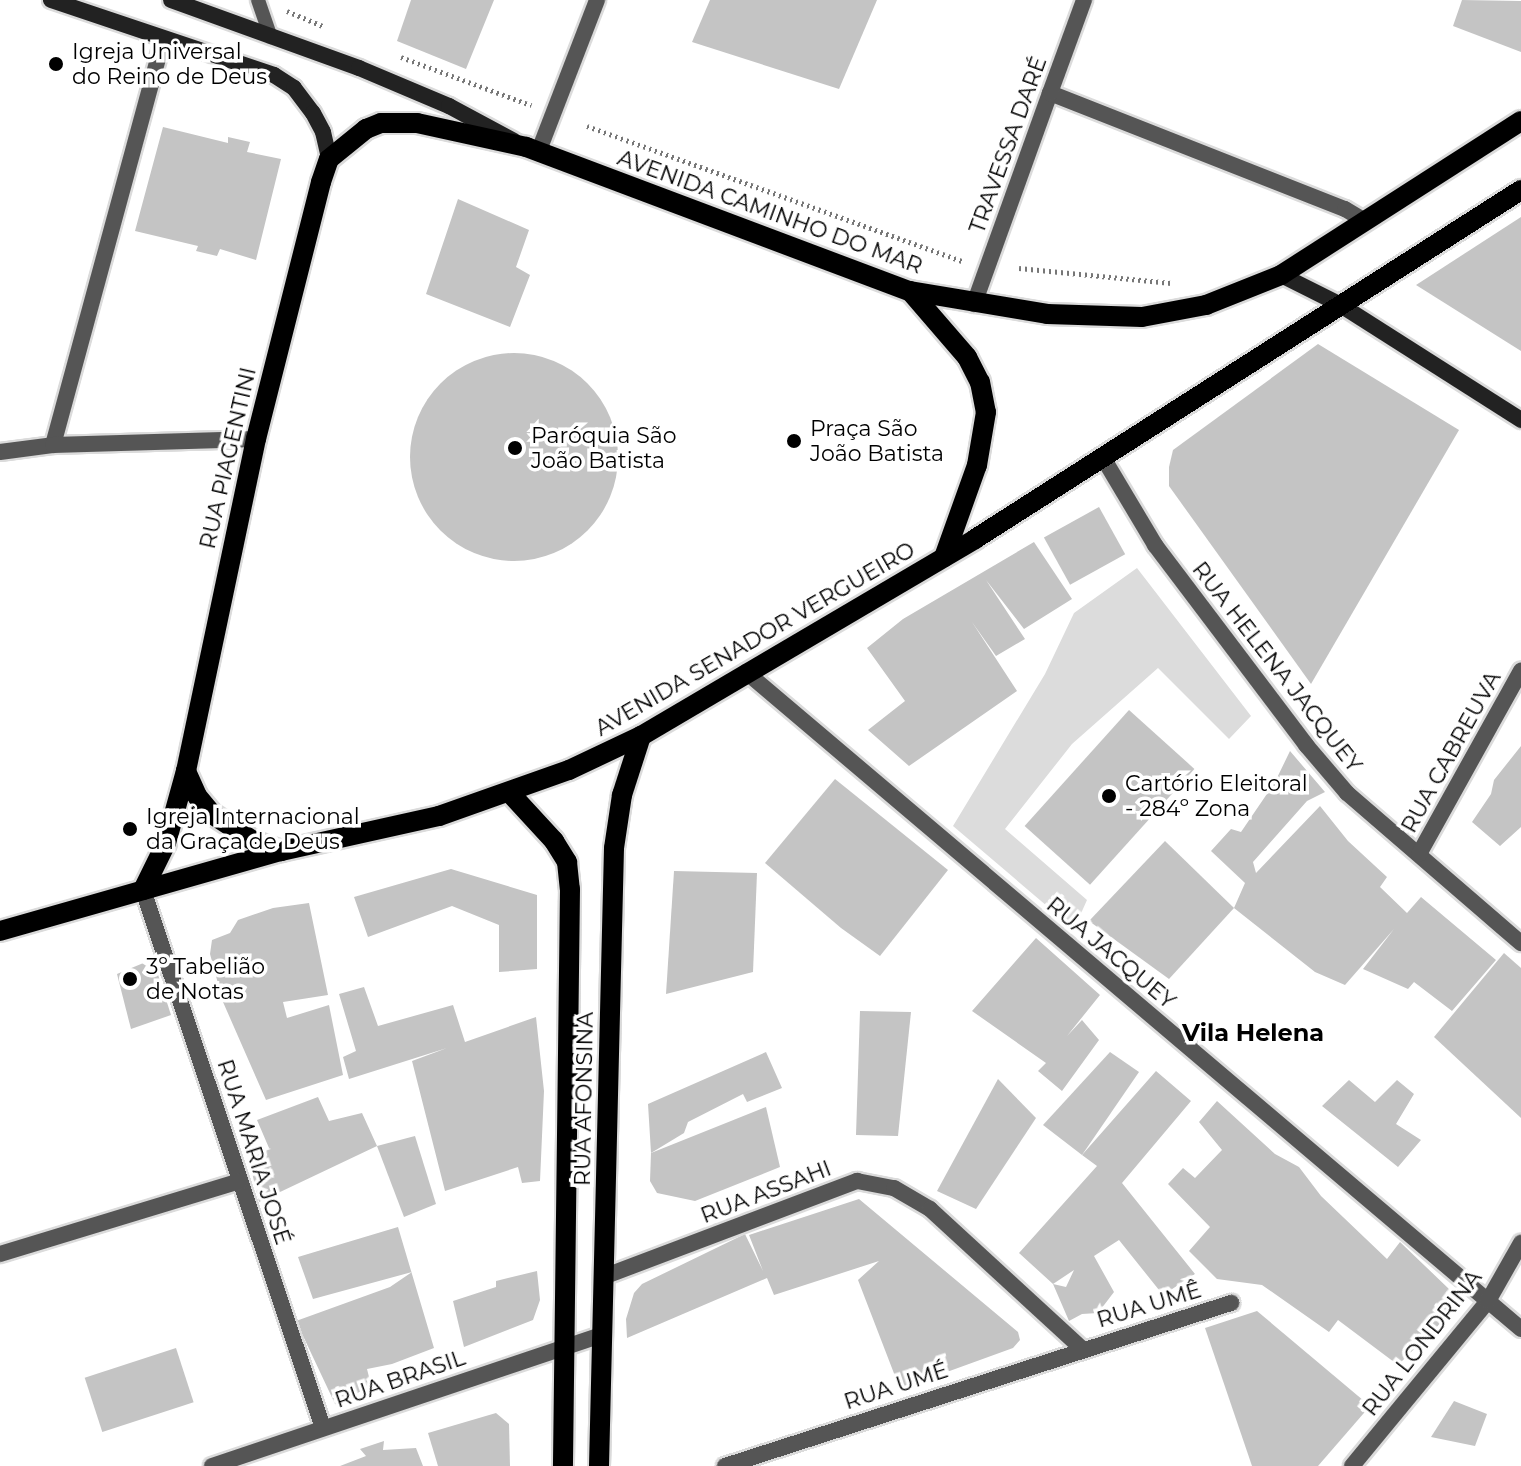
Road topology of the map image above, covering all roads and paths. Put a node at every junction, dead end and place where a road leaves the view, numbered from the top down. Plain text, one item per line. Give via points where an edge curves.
1 (51, 0) edge
2 (171, 0) edge
3 (258, 0) edge
4 (597, 0) edge
5 (1084, 0) edge
6 (287, 12) dead end
7 (328, 28) dead end
8 (271, 37) junction
9 (163, 40) junction
10 (398, 55) dead end
11 (1050, 93) junction
12 (543, 110) dead end
13 (1521, 121) edge
14 (587, 126) dead end
15 (532, 150) junction
16 (329, 159) junction
17 (1521, 190) edge
18 (1365, 221) junction
19 (965, 263) dead end
20 (1019, 268) dead end
21 (1281, 275) junction
22 (1176, 284) dead end
23 (910, 291) junction
24 (974, 304) junction
25 (1339, 304) junction
26 (1521, 420) edge
27 (256, 439) junction
28 (53, 445) junction
29 (0, 452) edge
30 (1102, 456) junction
31 (944, 557) junction
32 (1521, 671) edge
33 (746, 672) junction
34 (641, 736) junction
35 (186, 771) junction
36 (509, 792) junction
37 (281, 851) junction
38 (1419, 854) junction
39 (143, 890) junction
40 (0, 931) edge
41 (1521, 943) edge
42 (240, 1181) junction
43 (1521, 1243) edge
44 (0, 1254) edge
45 (603, 1277) junction
46 (1488, 1301) junction
47 (1231, 1303) dead end
48 (1521, 1329) edge
49 (602, 1335) junction
50 (567, 1346) junction
51 (1081, 1348) junction
52 (323, 1428) junction
53 (212, 1466) edge
54 (563, 1466) edge
55 (599, 1466) edge
56 (725, 1466) edge
57 (1352, 1466) edge

1 - 9 main road
2 - 8 main road, AVENIDA CAMINHO DO MAR
3 - 8 lane
4 - 15 street
5 - 11 street, TRAVESSA DARÉ
6 - 7 path
8 - 15 main road, AVENIDA CAMINHO DO MAR via 449,106
9 - 16 main road via 274,75 294,88 323,132
9 - 28 street
10 - 12 path
11 - 18 street
11 - 24 street, TRAVESSA DARÉ
13 - 18 main road, AVENIDA CAMINHO DO MAR
14 - 19 path
15 - 16 main road, AVENIDA CAMINHO DO MAR via 417,123 381,123 349,140
15 - 23 main road, AVENIDA CAMINHO DO MAR
16 - 27 main road, RUA PIAGENTINI
17 - 25 main road, AVENIDA SENADOR VERGUEIRO
18 - 21 main road, AVENIDA CAMINHO DO MAR
20 - 22 path
21 - 24 main road, AVENIDA CAMINHO DO MAR via 1206,305 1142,317 1047,314
21 - 25 main road
23 - 24 main road, AVENIDA CAMINHO DO MAR
23 - 31 main road via 967,357 980,382 986,412 977,465
25 - 26 main road
25 - 30 main road, AVENIDA SENADOR VERGUEIRO
27 - 28 street
27 - 35 main road, RUA PIAGENTINI
28 - 29 street
30 - 31 main road, AVENIDA SENADOR VERGUEIRO
30 - 38 street, RUA HELENA JACQUEY via 1155,545 1306,745 1347,793
31 - 33 main road, AVENIDA SENADOR VERGUEIRO
32 - 38 street, RUA CABREUVA
33 - 34 main road, AVENIDA SENADOR VERGUEIRO
33 - 46 street, RUA JACQUEY
34 - 36 main road, AVENIDA SENADOR VERGUEIRO
34 - 45 main road, RUA AFONSINA via 622,795 614,848
35 - 37 main road via 212,814 255,842
35 - 39 main road, RUA PIAGENTINI via 166,843
36 - 37 main road, AVENIDA SENADOR VERGUEIRO via 439,816
36 - 50 main road, RUA AFONSINA via 561,852 570,889
37 - 39 main road, AVENIDA SENADOR VERGUEIRO
38 - 41 street, RUA HELENA JACQUEY
39 - 40 main road, AVENIDA SENADOR VERGUEIRO
39 - 42 street, RUA MARIA JOSÉ
42 - 44 street
42 - 52 street, RUA MARIA JOSÉ
43 - 46 street, RUA LONDRINA
45 - 49 main road, RUA AFONSINA
45 - 51 street, RUA ASSAHI via 857,1181 894,1188 930,1209
46 - 48 street, RUA JACQUEY
46 - 57 street, RUA LONDRINA
47 - 51 street, RUA UMÊ
49 - 50 street, RUA BRASIL
49 - 55 main road, RUA AFONSINA
50 - 52 street, RUA BRASIL
50 - 54 main road, RUA AFONSINA
51 - 56 street, RUA UMÉ
52 - 53 street, RUA BRASIL

